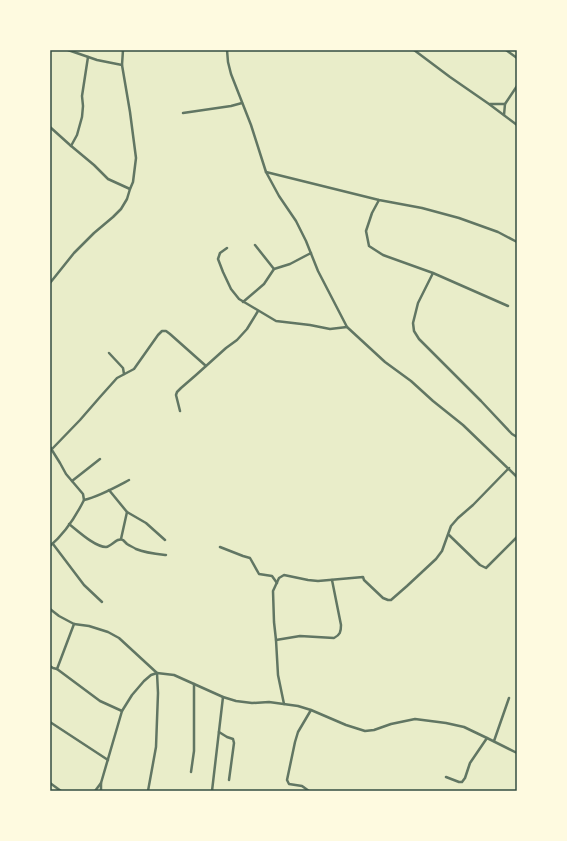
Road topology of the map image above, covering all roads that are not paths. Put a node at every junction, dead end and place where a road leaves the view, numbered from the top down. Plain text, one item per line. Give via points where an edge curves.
1 (68, 50) edge
2 (123, 50) edge
3 (227, 50) edge
4 (414, 50) edge
5 (506, 50) edge
6 (88, 57) junction
7 (517, 58) edge
8 (122, 65) junction
9 (517, 86) edge
10 (242, 103) junction
11 (489, 104) junction
12 (505, 104) junction
13 (183, 113) dead end
14 (504, 116) junction
15 (517, 125) edge
16 (50, 127) edge
17 (71, 146) junction
18 (266, 172) junction
19 (130, 189) junction
20 (380, 200) junction
21 (517, 242) edge
22 (255, 245) dead end
23 (227, 248) dead end
24 (311, 253) junction
25 (274, 269) junction
26 (433, 273) junction
27 (50, 283) edge
28 (243, 302) junction
29 (508, 306) dead end
30 (258, 311) junction
31 (347, 327) junction
32 (109, 353) dead end
33 (206, 366) junction
34 (124, 374) junction
35 (180, 411) dead end
36 (517, 437) edge
37 (51, 448) edge
38 (100, 459) dead end
39 (509, 468) junction
40 (517, 477) edge
41 (129, 480) dead end
42 (72, 481) junction
43 (109, 490) junction
44 (84, 500) junction
45 (127, 512) junction
46 (69, 524) junction
47 (449, 535) junction
48 (517, 537) edge
49 (121, 539) junction
50 (165, 540) dead end
51 (51, 545) edge
52 (220, 547) dead end
53 (166, 555) dead end
54 (332, 580) junction
55 (277, 583) junction
56 (102, 602) dead end
57 (50, 609) edge
58 (74, 624) junction
59 (276, 640) junction
60 (50, 666) edge
61 (57, 669) junction
62 (157, 673) junction
63 (194, 684) junction
64 (223, 697) junction
65 (509, 698) dead end
66 (284, 704) junction
67 (311, 710) junction
68 (122, 712) junction
69 (50, 722) edge
70 (219, 732) junction
71 (488, 738) junction
72 (494, 741) junction
73 (517, 754) edge
74 (108, 760) junction
75 (191, 772) dead end
76 (446, 777) dead end
77 (229, 780) dead end
78 (50, 783) edge
79 (101, 783) junction
80 (61, 791) edge
81 (95, 791) edge
82 (101, 791) edge
83 (148, 791) edge
84 (212, 791) edge
85 (309, 791) edge

1 - 6 street
2 - 8 street
3 - 10 street via 231,74
4 - 11 street
5 - 7 street
6 - 8 street
6 - 17 street via 82,96 82,117
8 - 19 street via 136,158
9 - 12 street
10 - 13 street
10 - 18 street
11 - 12 street
11 - 14 street
12 - 14 street
14 - 15 street
16 - 17 street
17 - 19 street via 108,178
18 - 20 street
18 - 24 street via 296,221
19 - 27 street via 121,209 83,243
20 - 21 street via 459,218
20 - 26 street via 366,231 369,246 383,255
22 - 25 street
23 - 28 street via 220,253 218,259 231,289
24 - 25 street
24 - 31 street
25 - 28 street via 264,284
26 - 29 street
26 - 36 street via 418,303 413,323 414,331
28 - 30 street
30 - 31 street via 276,321 330,329
30 - 33 street via 242,335
31 - 39 street
32 - 34 street via 124,368
33 - 34 street via 170,334 162,331 134,369
33 - 35 street via 177,392
34 - 37 street via 109,386 80,420
37 - 42 street
38 - 42 street
39 - 40 street
39 - 47 street via 458,518
41 - 43 street
42 - 44 street via 83,494
43 - 44 street
43 - 45 street
44 - 46 street
45 - 49 street
45 - 50 street via 146,523
46 - 49 street via 100,546 110,546
46 - 51 street
47 - 48 street via 486,568
47 - 54 street via 436,559 391,600 383,598 362,577
49 - 53 street via 140,550
51 - 56 street via 84,585
52 - 55 street via 250,558 259,574 272,576
54 - 55 street via 308,580 284,575
54 - 59 street via 341,625 338,636 300,636
55 - 59 street via 273,591
57 - 58 street
58 - 61 street
58 - 62 street via 89,626 119,638
59 - 66 street via 278,675
60 - 61 street
61 - 68 street via 100,701
62 - 63 street via 174,675
62 - 68 street via 151,675 132,695
62 - 83 street via 156,747
63 - 64 street
63 - 75 street via 194,751
64 - 66 street via 236,701
64 - 70 street
65 - 72 street
66 - 67 street
67 - 71 street via 364,731 415,719 464,727
67 - 85 street via 298,732 287,780 289,784 302,786
68 - 74 street
69 - 74 street
70 - 77 street via 233,739 234,743
70 - 84 street
71 - 72 street
71 - 76 street via 470,763 462,782
72 - 73 street
74 - 79 street
78 - 80 street
79 - 81 street
79 - 82 street

